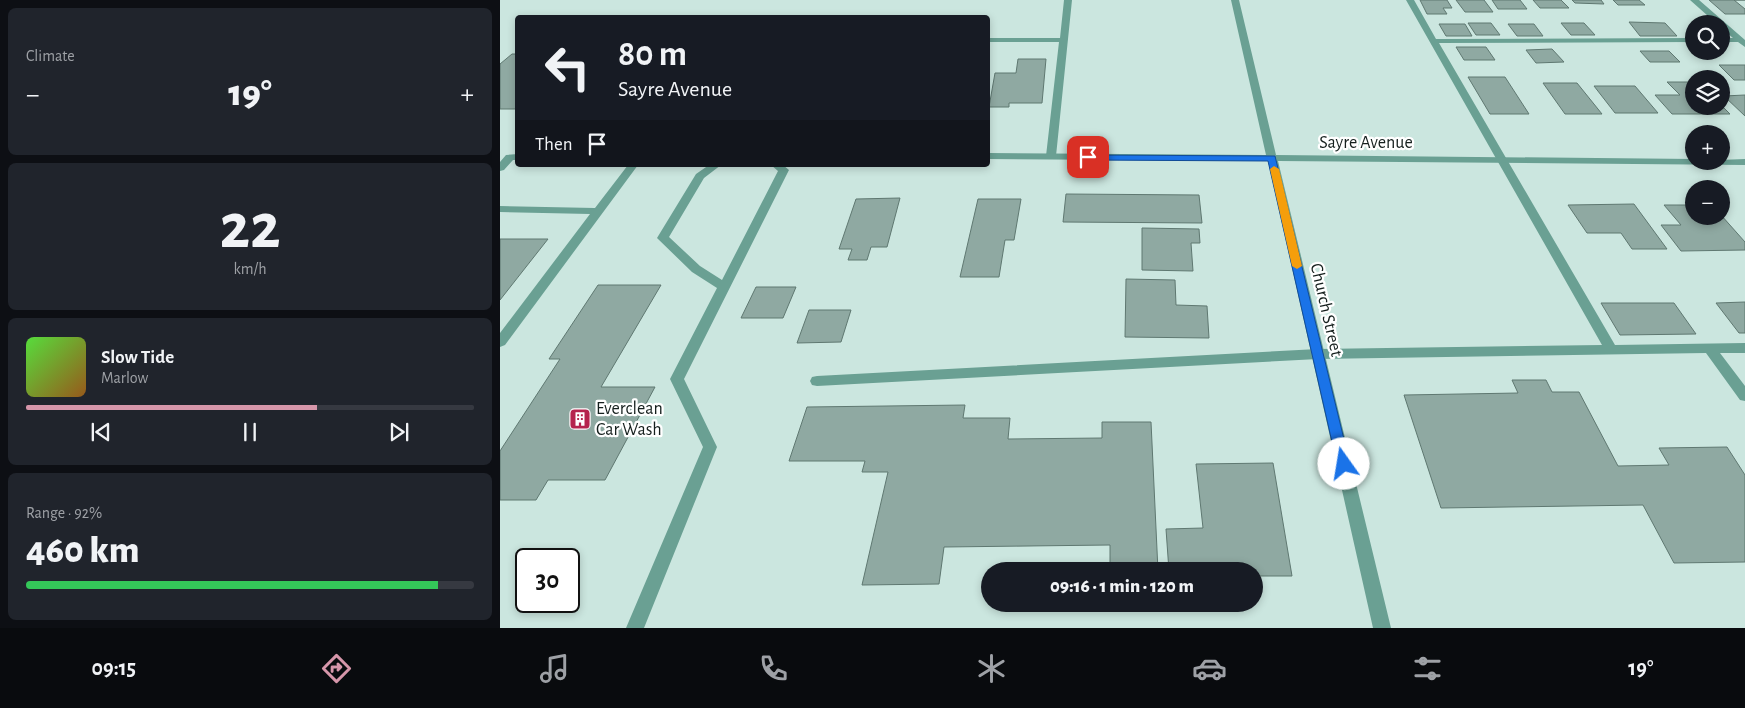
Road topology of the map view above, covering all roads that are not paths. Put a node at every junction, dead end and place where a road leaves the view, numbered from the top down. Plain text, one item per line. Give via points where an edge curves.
1 (1068, 0) edge
2 (1235, 0) edge
3 (1410, 0) edge
4 (1694, 0) edge
5 (990, 40) edge
6 (1064, 40) junction
7 (1685, 40) edge
8 (1434, 41) junction
9 (1730, 41) edge
10 (1743, 42) edge
11 (990, 156) edge
12 (1052, 156) junction
13 (515, 157) edge
14 (1272, 158) junction
15 (1504, 160) junction
16 (1745, 162) edge
17 (631, 167) edge
18 (713, 167) edge
19 (779, 167) edge
20 (500, 168) edge
21 (500, 209) edge
22 (598, 211) junction
23 (724, 287) junction
24 (500, 342) edge
25 (1745, 348) edge
26 (1710, 349) junction
27 (1612, 351) junction
28 (1318, 354) junction
29 (817, 381) dead end
30 (1745, 396) edge
31 (635, 628) edge
32 (1382, 628) edge

1 - 6 street
2 - 14 street, Church Street
3 - 8 street
4 - 10 street
5 - 6 street
6 - 12 street
7 - 8 street
8 - 15 street
9 - 10 street
11 - 12 street, Sayre Avenue
12 - 14 street, Sayre Avenue
13 - 20 street via 510,157
14 - 15 street, Sayre Avenue
14 - 28 street, Church Street
15 - 16 street, Sayre Avenue
15 - 27 street
17 - 22 street
18 - 23 street via 700,176 663,238 696,269
19 - 23 street via 784,170
21 - 22 street
22 - 24 street
23 - 31 street via 677,379 710,447
25 - 26 street
26 - 27 street
26 - 30 street
27 - 28 street
28 - 29 street
28 - 32 street, Church Street

